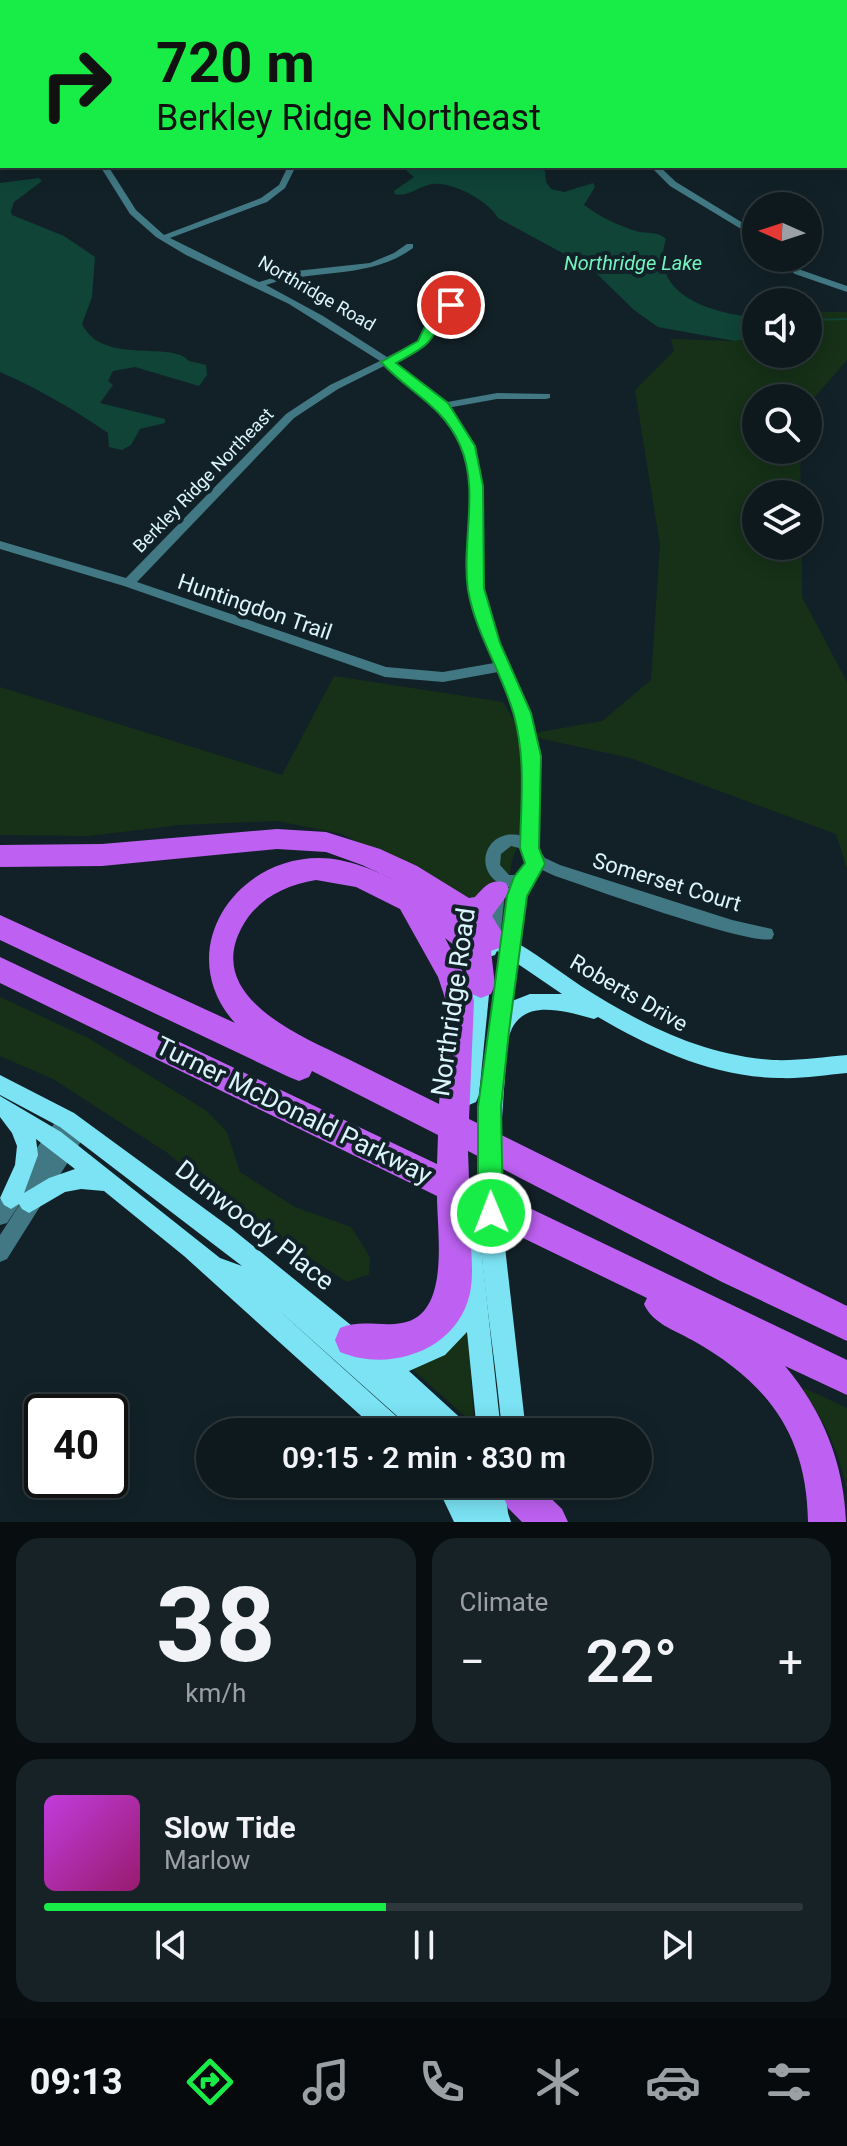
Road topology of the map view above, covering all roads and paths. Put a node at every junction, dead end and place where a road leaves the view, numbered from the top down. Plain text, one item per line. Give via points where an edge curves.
1 (105, 168) edge
2 (291, 168) edge
3 (656, 168) edge
4 (742, 226) edge
5 (163, 238) junction
6 (410, 246) dead end
7 (798, 272) edge
8 (259, 285) junction
9 (847, 289) edge
10 (461, 302) dead end
11 (387, 362) junction
12 (546, 396) dead end
13 (443, 406) junction
14 (0, 545) edge
15 (128, 583) junction
16 (501, 667) junction
17 (530, 812) junction
18 (506, 842) junction
19 (531, 851) junction
20 (0, 856) edge
21 (555, 870) junction
22 (528, 875) junction
23 (494, 879) junction
24 (407, 899) junction
25 (457, 905) junction
26 (0, 927) edge
27 (766, 934) dead end
28 (493, 944) junction
29 (0, 969) edge
30 (481, 985) joint
31 (613, 1015) junction
32 (467, 1039) junction
33 (497, 1052) junction
34 (847, 1064) edge
35 (0, 1084) edge
36 (0, 1106) edge
37 (73, 1124) junction
38 (60, 1143) junction
39 (407, 1164) junction
40 (110, 1183) junction
41 (13, 1205) edge
42 (462, 1243) junction
43 (0, 1252) edge
44 (210, 1263) junction
45 (748, 1276) junction
46 (474, 1298) junction
47 (847, 1324) edge
48 (352, 1340) junction
49 (379, 1362) junction
50 (847, 1378) edge
51 (382, 1418) edge
52 (417, 1418) edge
53 (443, 1418) edge
54 (487, 1418) edge
55 (512, 1418) edge
56 (455, 1498) edge
57 (508, 1504) edge
58 (468, 1522) edge
59 (549, 1522) edge
60 (827, 1522) edge

1 - 5 street, Northridge Road via 132,212
2 - 5 street via 282,186 264,200
3 - 4 street
5 - 8 street, Northridge Road
6 - 8 street via 370,268 301,273
7 - 9 street
8 - 11 street, Northridge Road
10 - 11 street, Berkley Ridge Northeast via 437,312 423,343
11 - 13 street, Northridge Road
11 - 15 street, Berkley Ridge Northeast via 290,416
12 - 13 street via 497,396
13 - 16 street, Northridge Road via 472,461 476,588
14 - 15 street, Huntingdon Trail
15 - 16 street, Huntingdon Trail via 385,672 443,677
16 - 17 street, Northridge Road via 530,744
17 - 18 street, Northridge Road
17 - 19 street, Northridge Road
18 - 19 street via 518,842
18 - 23 street, Northridge Road via 492,852
19 - 21 street, Somerset Court
19 - 22 street, Northridge Road via 535,864
20 - 25 highway via 74,856 302,839 381,861
21 - 22 street, Somerset Court
21 - 27 street, Somerset Court
22 - 23 street
22 - 28 street, Northridge Road
23 - 25 highway via 482,908
23 - 28 street, Northridge Road
24 - 28 highway
24 - 32 highway via 451,973
24 - 45 highway via 351,875 319,869 267,883 235,912 223,938 222,970 230,993 252,1021 275,1037
25 - 28 highway via 479,919
26 - 45 highway, Turner McDonald Parkway
28 - 30 highway via 481,957
28 - 31 street, Roberts Drive
28 - 33 street, Northridge Road
29 - 39 highway, Turner McDonald Parkway
30 - 32 street, Northridge Road
31 - 33 street via 559,1001 530,1001 506,1018
31 - 34 street, Roberts Drive via 670,1048 728,1064 776,1069
32 - 42 highway via 453,1131
33 - 55 street, Northridge Road via 489,1107 494,1259
35 - 37 street, Dunwoody Place
36 - 38 street
36 - 41 street via 23,1130 29,1146
37 - 38 street
37 - 48 street, Dunwoody Place
38 - 40 street
38 - 41 street
39 - 50 highway, Turner McDonald Parkway
39 - 60 highway via 756,1362 796,1410 813,1441
40 - 41 street via 80,1177 60,1181
40 - 44 street
41 - 43 street
42 - 46 street
42 - 48 highway via 453,1293 434,1326 400,1341
44 - 51 street
44 - 52 street via 285,1301
45 - 47 highway, Turner McDonald Parkway
46 - 49 street via 438,1349 403,1362
46 - 54 street
48 - 49 street, Dunwoody Place
49 - 53 street, Dunwoody Place
56 - 58 street
57 - 59 highway

